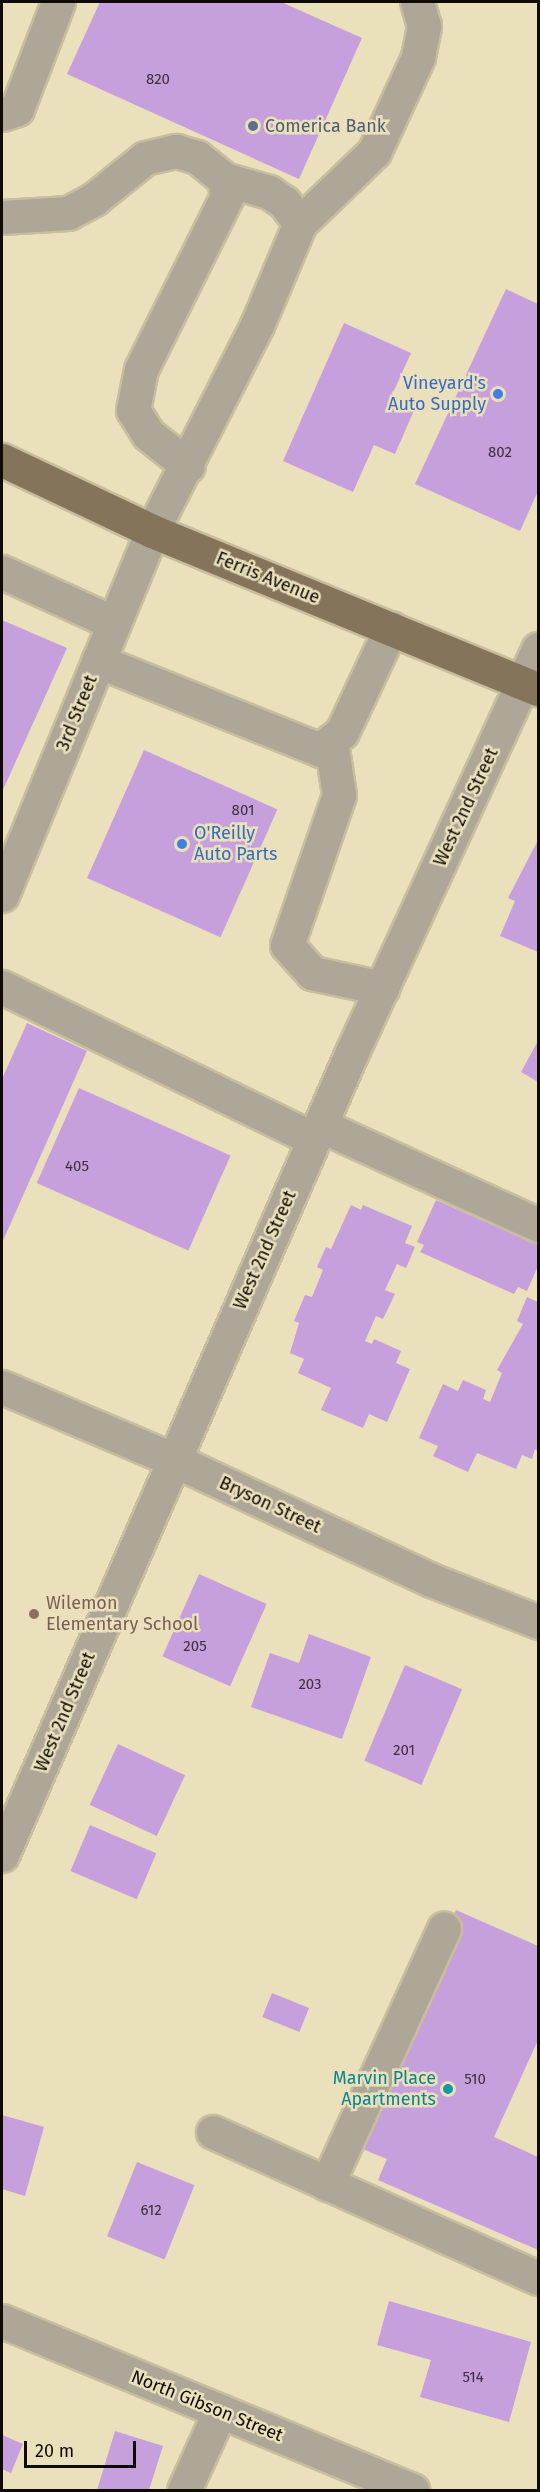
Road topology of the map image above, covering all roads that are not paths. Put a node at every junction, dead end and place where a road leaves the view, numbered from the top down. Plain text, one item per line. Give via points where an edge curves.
1 (58, 2) edge
2 (417, 2) edge
3 (2, 114) edge
4 (224, 179) junction
5 (2, 217) edge
6 (300, 223) junction
7 (2, 460) edge
8 (189, 466) junction
9 (152, 531) junction
10 (2, 572) edge
11 (114, 623) junction
12 (391, 628) junction
13 (538, 649) edge
14 (98, 661) junction
15 (531, 686) edge
16 (331, 741) junction
17 (2, 895) edge
18 (2, 987) edge
19 (382, 988) junction
20 (317, 1132) junction
21 (538, 1225) edge
22 (2, 1387) edge
23 (176, 1461) junction
24 (538, 1618) edge
25 (2, 1855) edge
26 (444, 1928) dead end
27 (213, 2132) dead end
28 (327, 2184) junction
29 (538, 2278) edge
30 (2, 2321) edge
31 (220, 2411) junction
32 (184, 2490) edge
33 (412, 2490) edge

1 - 3 street via 17,109
2 - 6 street via 424,26 418,57 374,152
4 - 5 street via 196,157 176,151 145,158 94,199 68,213
4 - 6 street via 269,192 284,202
4 - 8 street via 227,196 141,369 134,410 148,434
6 - 8 street, 3rd Street via 257,325
7 - 9 main road, Ferris Avenue
8 - 9 street, 3rd Street
9 - 11 street, 3rd Street
9 - 12 main road, Ferris Avenue
10 - 11 street
11 - 14 street, 3rd Street
12 - 15 main road, Ferris Avenue
12 - 16 street via 342,732
13 - 15 street, West 2nd Street
14 - 16 street via 320,750
14 - 17 street, 3rd Street
15 - 19 street, West 2nd Street
16 - 19 street via 339,795 288,945 312,973
18 - 20 street
19 - 20 street, West 2nd Street
20 - 21 street
20 - 23 street, West 2nd Street
22 - 23 street, Bryson Street
23 - 24 street, Bryson Street via 431,1580
23 - 25 street, West 2nd Street
26 - 28 street
27 - 28 street
28 - 29 street
30 - 31 street, North Gibson Street
31 - 32 street
31 - 33 street, North Gibson Street

